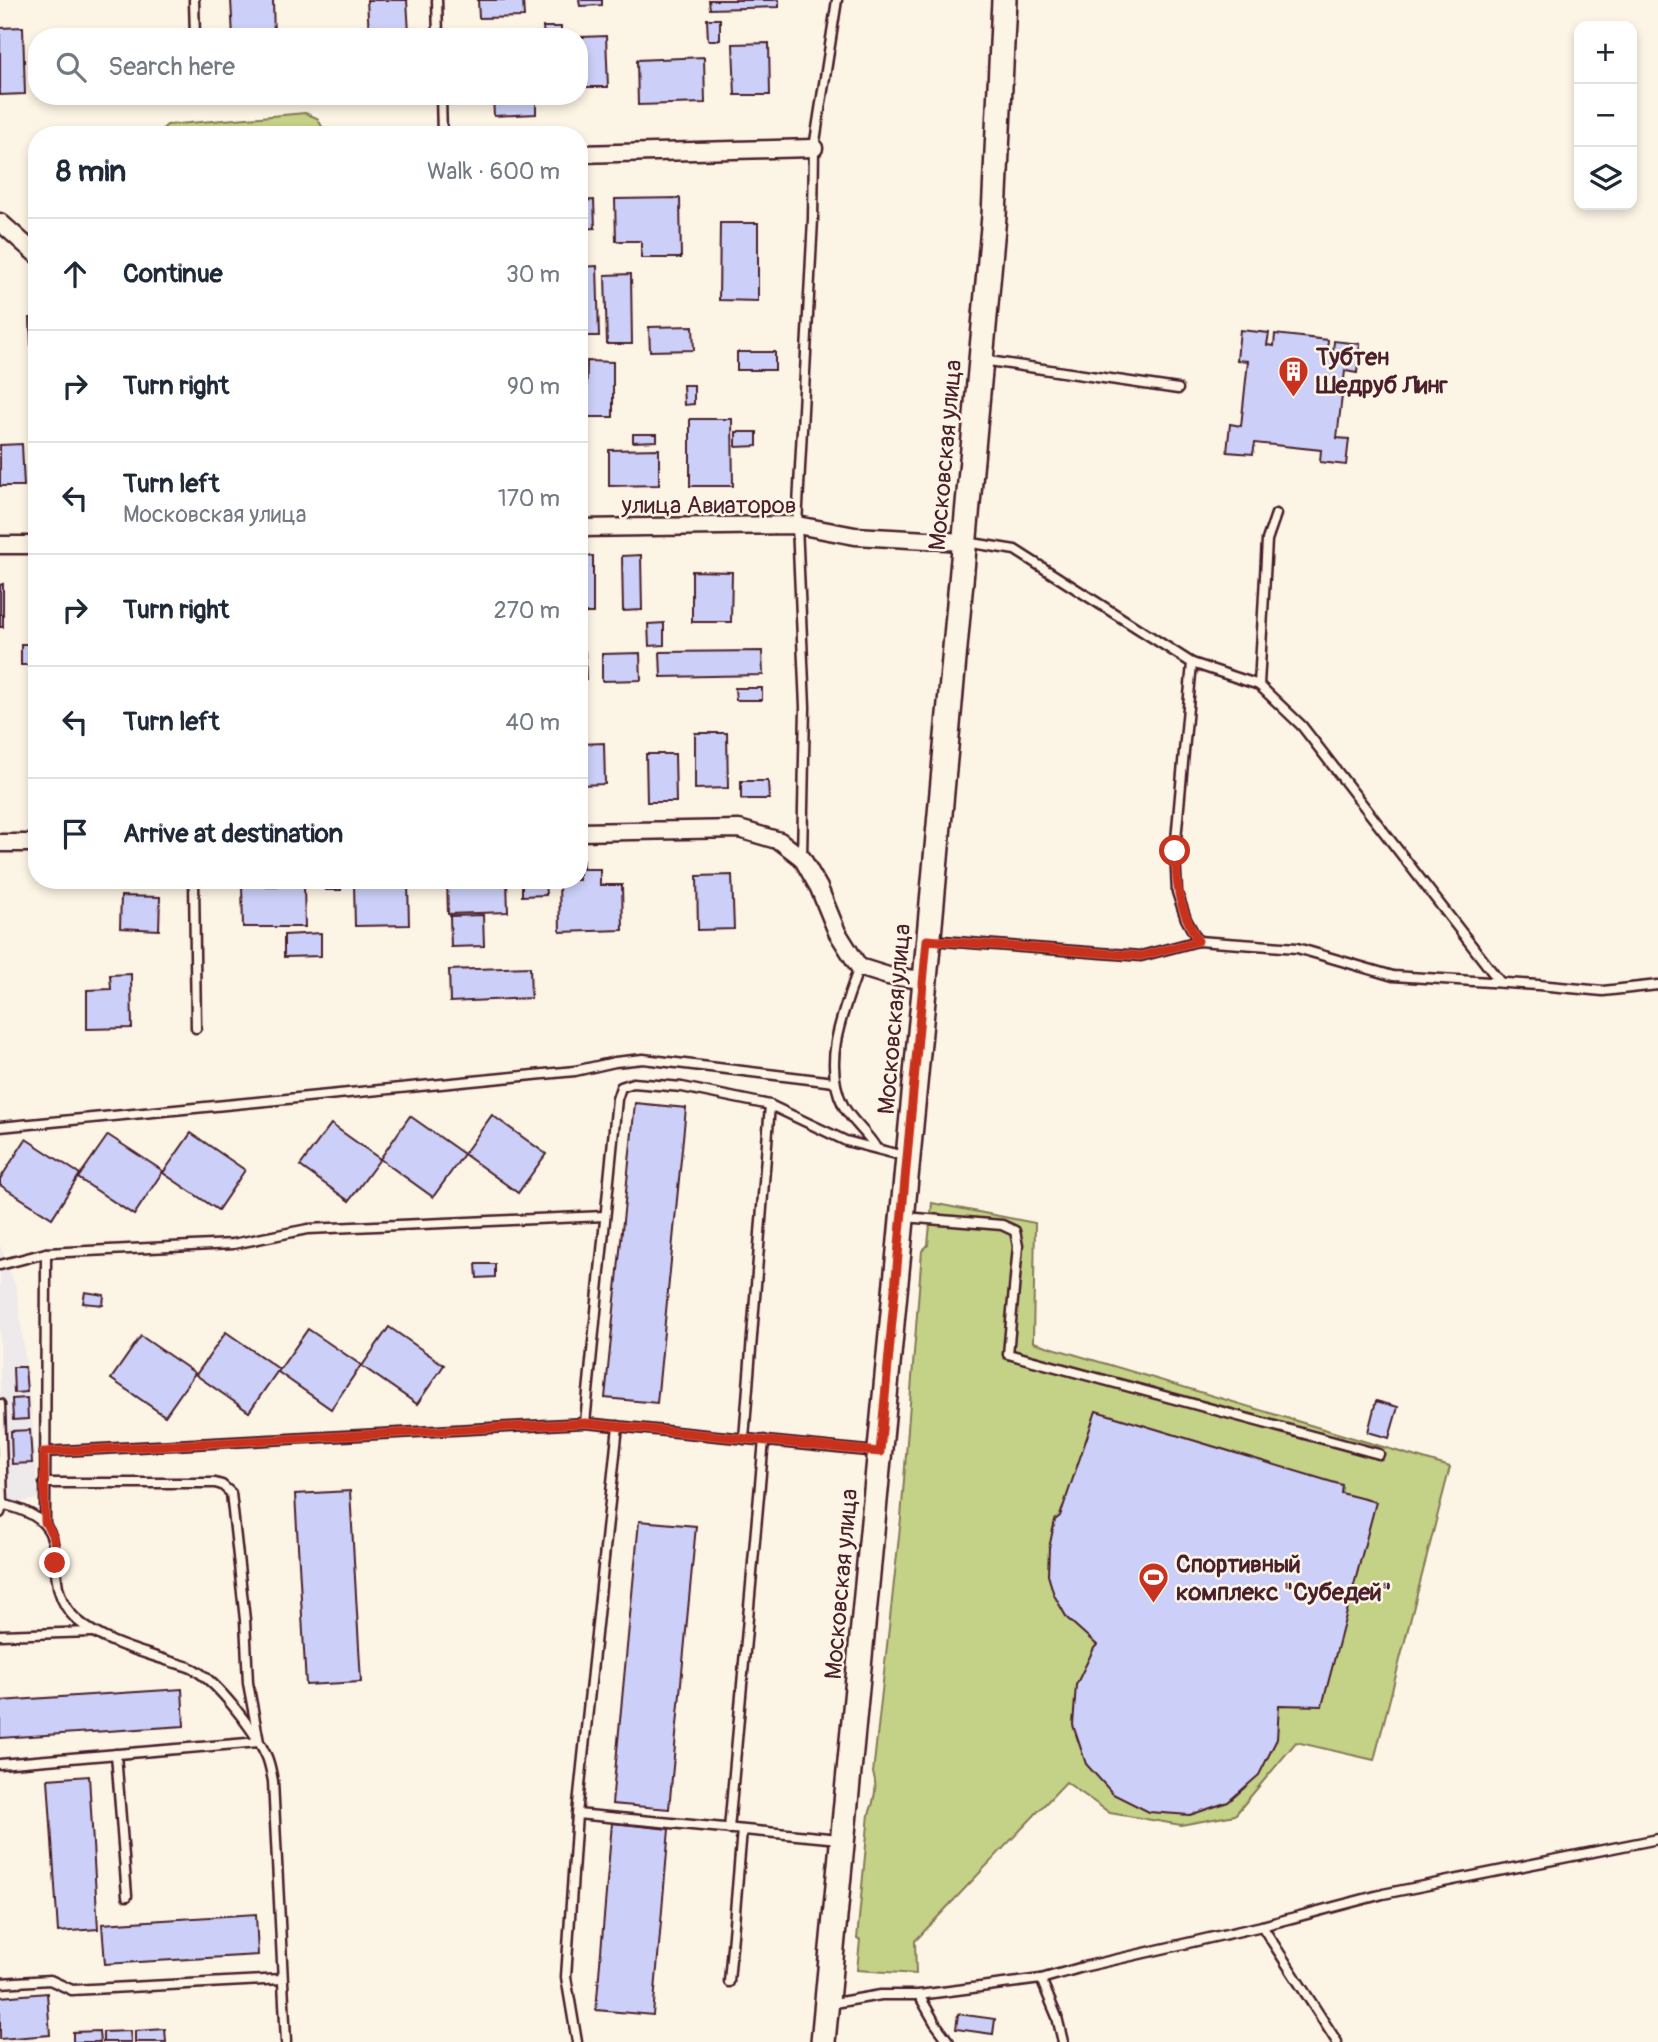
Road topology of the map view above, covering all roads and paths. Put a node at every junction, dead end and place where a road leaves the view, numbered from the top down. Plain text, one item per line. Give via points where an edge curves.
1 (194, 0) edge
2 (437, 0) edge
3 (837, 0) edge
4 (1004, 0) edge
5 (195, 28) edge
6 (439, 28) edge
7 (441, 105) edge
8 (442, 126) edge
9 (814, 148) junction
10 (588, 154) edge
11 (0, 222) edge
12 (28, 247) edge
13 (979, 360) junction
14 (1178, 389) dead end
15 (1276, 514) dead end
16 (797, 525) junction
17 (588, 528) edge
18 (964, 542) junction
19 (0, 545) edge
20 (28, 545) edge
21 (1192, 663) junction
22 (1259, 685) junction
23 (588, 832) edge
24 (28, 843) edge
25 (0, 844) edge
26 (802, 858) junction
27 (194, 889) edge
28 (927, 940) junction
29 (1198, 941) junction
30 (859, 967) junction
31 (925, 980) junction
32 (1500, 982) junction
33 (1658, 985) edge
34 (196, 1028) dead end
35 (834, 1082) junction
36 (770, 1105) junction
37 (0, 1127) edge
38 (876, 1148) junction
39 (907, 1156) junction
40 (606, 1216) junction
41 (901, 1217) junction
42 (46, 1253) junction
43 (0, 1265) edge
44 (0, 1404) edge
45 (585, 1423) junction
46 (618, 1426) junction
47 (744, 1438) junction
48 (764, 1440) junction
49 (44, 1452) junction
50 (880, 1452) junction
51 (1379, 1454) dead end
52 (44, 1483) junction
53 (1, 1507) edge
54 (45, 1522) junction
55 (92, 1632) junction
56 (0, 1635) edge
57 (259, 1742) junction
58 (116, 1754) junction
59 (0, 1764) edge
60 (578, 1814) junction
61 (729, 1829) junction
62 (742, 1830) junction
63 (842, 1839) junction
64 (1658, 1839) edge
65 (127, 1896) dead end
66 (1262, 1926) junction
67 (282, 1979) junction
68 (1041, 1979) junction
69 (729, 1982) dead end
70 (0, 1983) edge
71 (919, 1995) junction
72 (826, 2004) junction
73 (286, 2042) edge
74 (577, 2042) edge
75 (823, 2042) edge
76 (949, 2042) edge
77 (1063, 2042) edge
78 (1337, 2042) edge

1 - 5 lane
2 - 6 lane
3 - 9 lane
4 - 13 main road, Московская улица via 994,216
7 - 8 lane
9 - 10 street
9 - 16 lane
11 - 12 street
13 - 14 lane
13 - 18 main road, Московская улица
15 - 22 lane via 1267,540
16 - 17 street, улица Авиаторов
16 - 18 street, улица Авиаторов via 855,536
16 - 26 lane via 805,707
18 - 21 lane via 1015,550
18 - 28 main road, Московская улица
19 - 20 street
21 - 22 lane
21 - 29 lane via 1175,851 1177,892
22 - 32 lane via 1302,726
23 - 26 street via 739,828 780,841
24 - 25 street
26 - 30 street
27 - 34 lane
28 - 29 lane via 1141,956
28 - 31 main road, Московская улица
29 - 32 lane via 1297,948 1393,976
30 - 31 street
30 - 35 lane via 840,1023
31 - 39 main road, Московская улица
32 - 33 lane via 1603,991
35 - 37 lane via 643,1059 575,1071
35 - 38 lane via 844,1107
36 - 38 lane via 845,1140
36 - 40 lane via 682,1087 633,1083 621,1087
36 - 47 lane
38 - 39 lane
39 - 41 main road, Московская улица
40 - 42 lane via 307,1229 233,1244
40 - 45 lane
41 - 50 main road, Московская улица
41 - 51 lane via 1002,1225 1015,1231 1018,1246 1008,1354
42 - 43 lane
42 - 49 lane
44 - 53 lane
45 - 46 lane
45 - 49 lane
46 - 47 lane
46 - 60 lane
47 - 48 lane
48 - 50 lane
48 - 61 lane
49 - 52 lane
50 - 63 main road, Московская улица
52 - 54 lane
52 - 57 lane via 215,1483 227,1488 233,1500 248,1683
53 - 54 lane
54 - 55 lane via 54,1538 61,1598
55 - 56 lane
55 - 57 lane via 195,1670 221,1692
57 - 58 lane
57 - 67 lane via 273,1781
58 - 59 lane
58 - 65 lane
60 - 61 lane
60 - 74 lane via 566,1977
61 - 62 lane
62 - 63 lane
62 - 69 lane
63 - 72 main road, Московская улица
64 - 66 lane via 1383,1894
66 - 68 lane
66 - 78 lane
67 - 70 lane via 72,1990 51,1980
67 - 73 lane
68 - 71 lane
68 - 77 lane
71 - 72 lane via 881,1995
71 - 76 lane
72 - 75 main road, Московская улица

